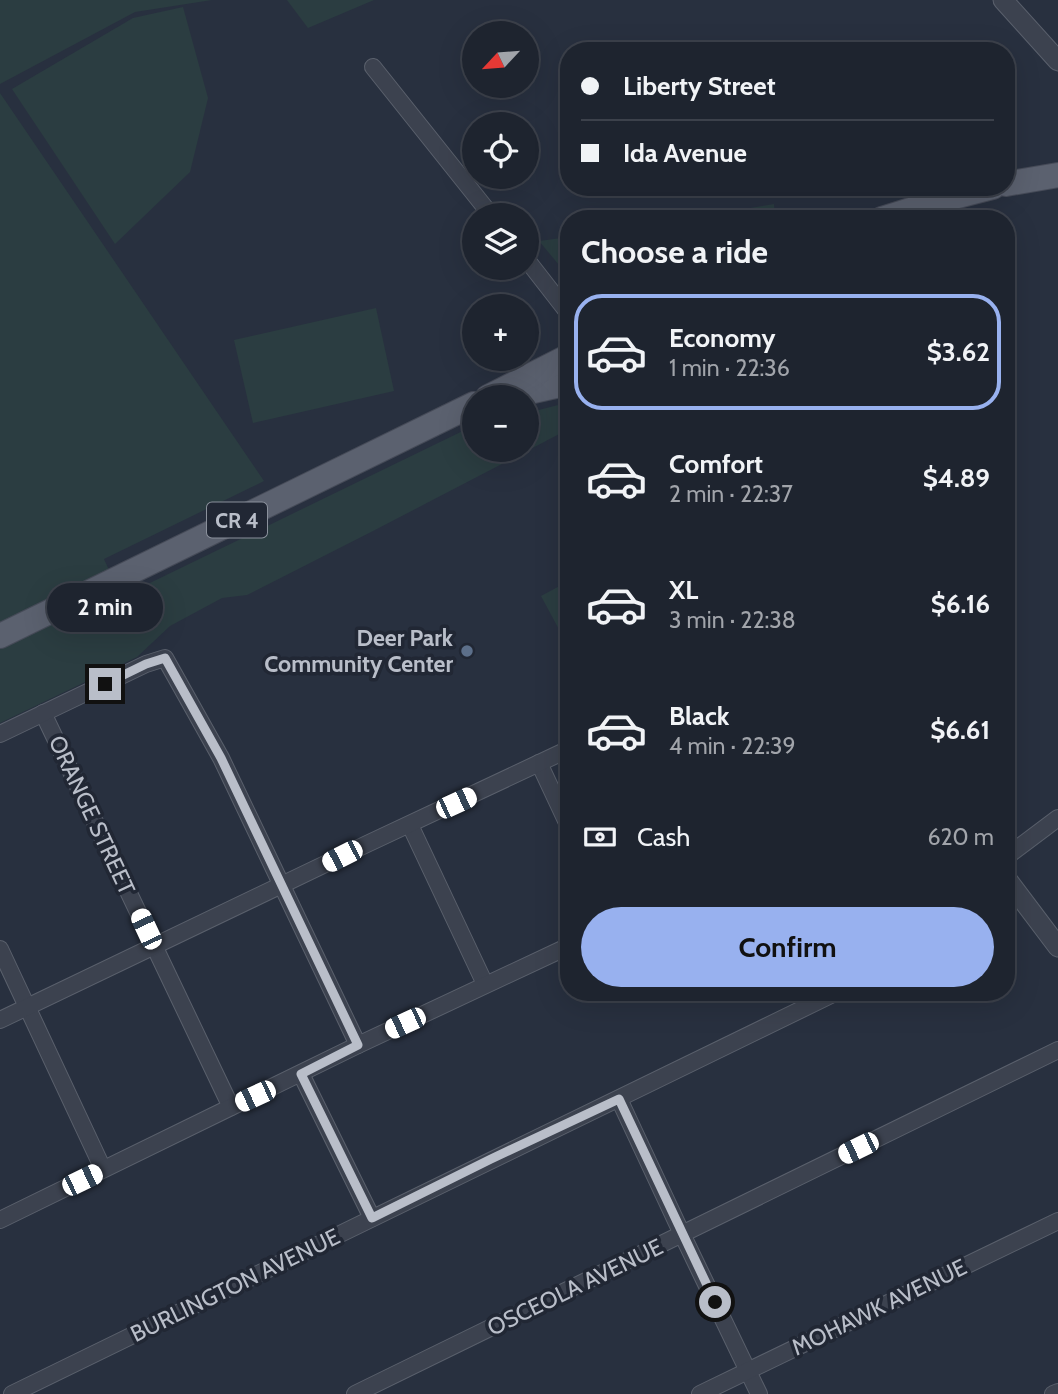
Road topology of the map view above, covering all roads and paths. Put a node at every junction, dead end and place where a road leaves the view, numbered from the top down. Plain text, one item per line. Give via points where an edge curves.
1 (1003, 0) edge
2 (1058, 61) edge
3 (373, 67) dead end
4 (1058, 175) edge
5 (1015, 182) edge
6 (958, 196) edge
7 (481, 203) edge
8 (910, 210) edge
9 (539, 275) edge
10 (560, 302) edge
11 (560, 361) edge
12 (512, 385) edge
13 (560, 385) edge
14 (539, 390) edge
15 (462, 410) edge
16 (0, 636) edge
17 (43, 713) junction
18 (0, 734) edge
19 (560, 753) edge
20 (539, 763) junction
21 (560, 808) edge
22 (1058, 818) edge
23 (410, 825) junction
24 (1015, 850) edge
25 (282, 886) junction
26 (1015, 890) edge
27 (154, 946) junction
28 (1058, 947) edge
29 (0, 948) edge
30 (560, 950) edge
31 (485, 984) junction
32 (819, 1001) edge
33 (27, 1007) junction
34 (0, 1020) edge
35 (358, 1045) junction
36 (1058, 1050) edge
37 (301, 1074) junction
38 (619, 1099) junction
39 (231, 1107) junction
40 (103, 1169) junction
41 (372, 1218) junction
42 (0, 1220) edge
43 (1058, 1221) edge
44 (682, 1234) junction
45 (748, 1370) junction
46 (1058, 1392) edge
47 (12, 1394) edge
48 (355, 1394) edge
49 (700, 1394) edge
50 (760, 1394) edge
51 (1053, 1394) edge

1 - 2 street
3 - 7 street
4 - 5 main road
6 - 8 main road
9 - 10 street
11 - 12 main road, CR 4
13 - 14 main road
15 - 16 main road, CR 4
17 - 18 street
17 - 25 street via 165,658 221,758
17 - 27 street, ORANGE STREET
19 - 20 street
20 - 21 street
20 - 23 street
22 - 24 street
23 - 25 street
23 - 31 street
25 - 27 street
25 - 35 street
26 - 28 street
27 - 33 street
27 - 39 street, ORANGE STREET
29 - 33 street
30 - 31 street
31 - 35 street
32 - 38 street, BURLINGTON AVENUE
33 - 34 street
33 - 40 street
35 - 37 street
36 - 44 street, OSCEOLA AVENUE
37 - 39 street
37 - 41 street
38 - 41 street, BURLINGTON AVENUE
38 - 44 street
39 - 40 street
40 - 42 street
41 - 47 street, BURLINGTON AVENUE
43 - 45 street, MOHAWK AVENUE
44 - 45 street
44 - 48 street, OSCEOLA AVENUE
45 - 49 street, MOHAWK AVENUE
45 - 50 street
46 - 51 street

